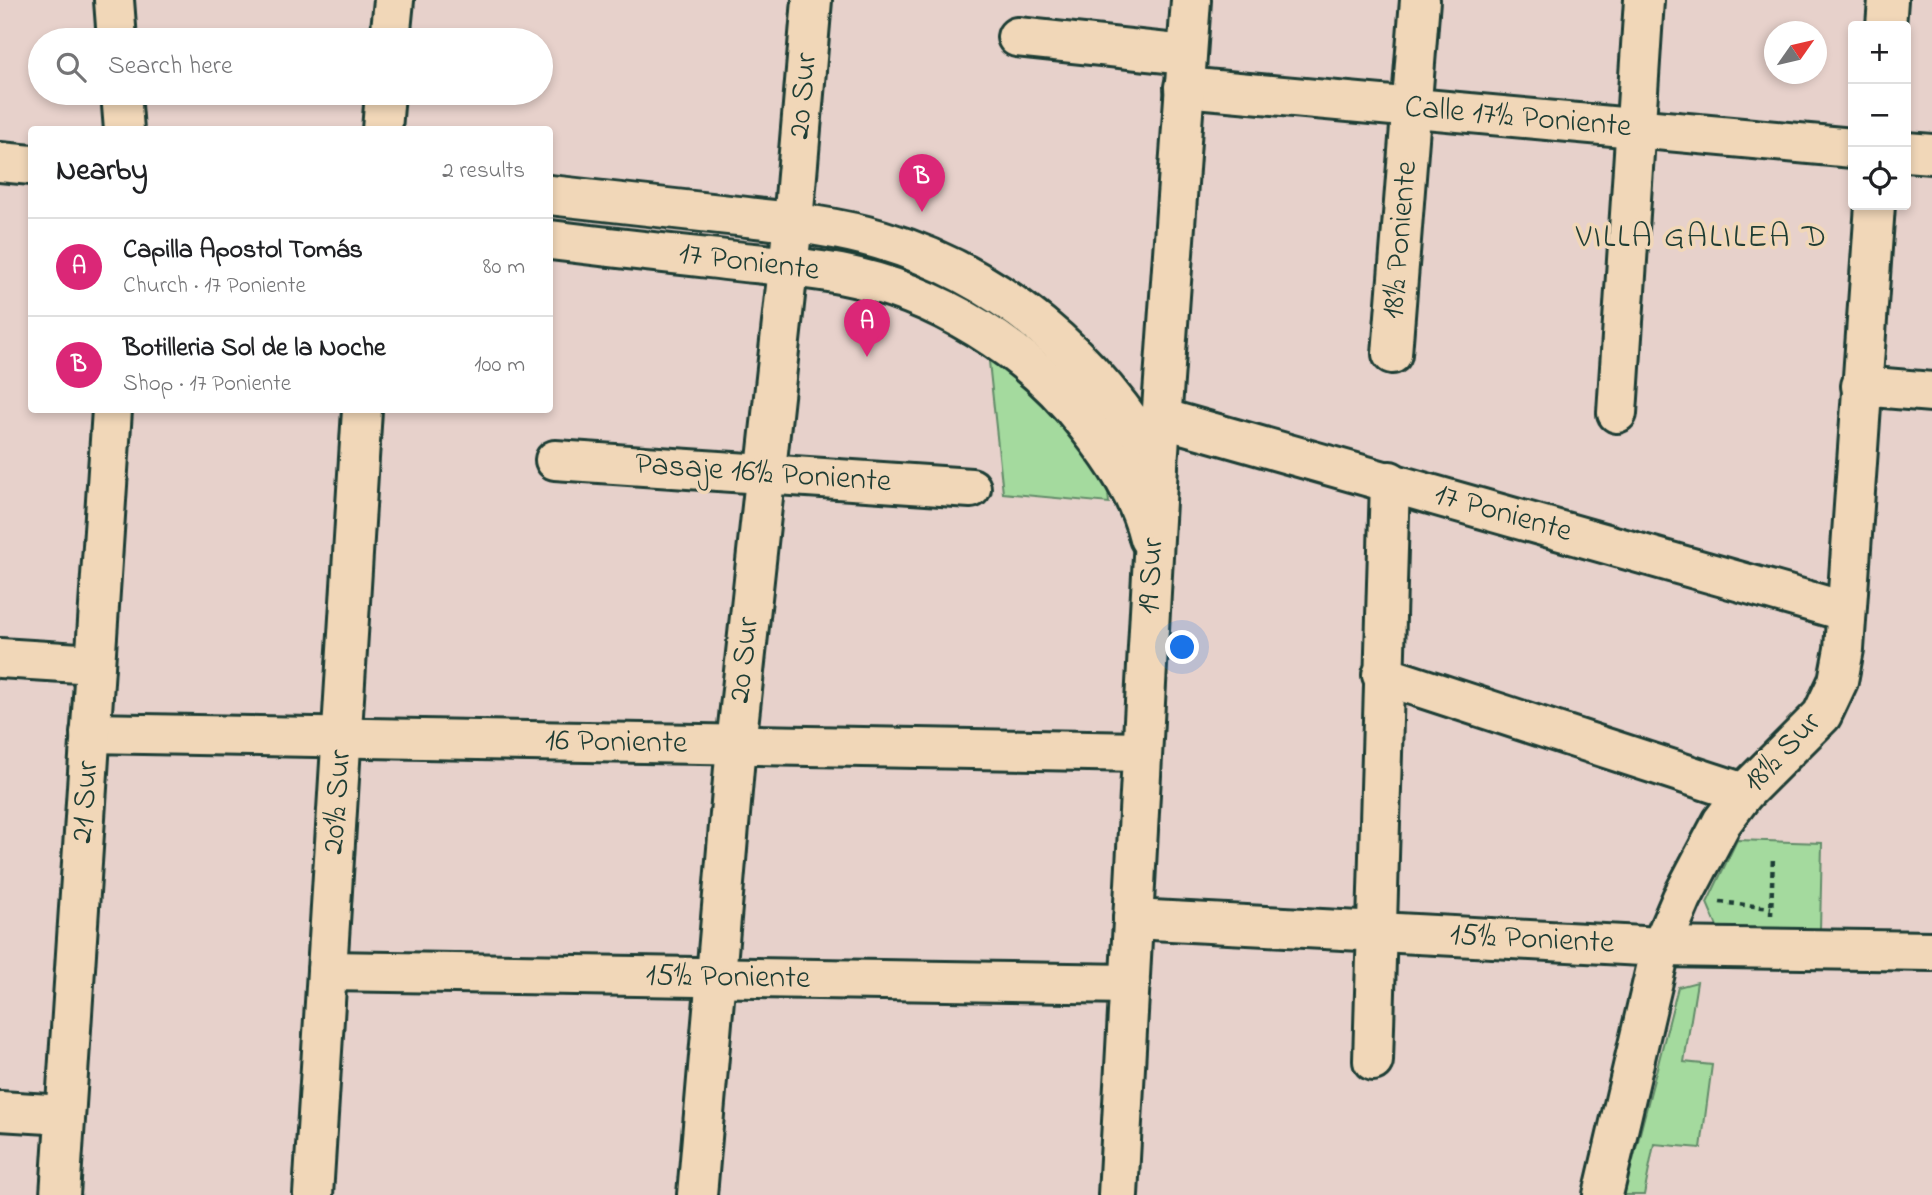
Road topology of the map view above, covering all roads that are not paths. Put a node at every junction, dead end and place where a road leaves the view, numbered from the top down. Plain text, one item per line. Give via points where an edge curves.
1 (114, 0) edge
2 (394, 0) edge
3 (812, 0) edge
4 (1191, 0) edge
5 (1420, 0) edge
6 (1644, 0) edge
7 (1888, 0) edge
8 (1886, 21) edge
9 (116, 28) edge
10 (391, 28) edge
11 (1017, 37) dead end
12 (1185, 71) junction
13 (122, 105) edge
14 (385, 105) edge
15 (1412, 108) junction
16 (124, 126) edge
17 (382, 126) edge
18 (1637, 129) junction
19 (1848, 148) edge
20 (1911, 152) edge
21 (1932, 154) edge
22 (0, 162) edge
23 (28, 165) edge
24 (553, 195) edge
25 (1875, 210) edge
26 (793, 222) junction
27 (553, 240) edge
28 (786, 267) junction
29 (1392, 354) dead end
30 (1861, 386) junction
31 (1932, 392) edge
32 (112, 413) edge
33 (362, 413) edge
34 (1617, 413) dead end
35 (1161, 418) junction
36 (555, 460) dead end
37 (1158, 465) junction
38 (764, 474) junction
39 (1390, 481) junction
40 (971, 488) dead end
41 (1153, 557) junction
42 (1844, 611) junction
43 (0, 658) edge
44 (95, 664) junction
45 (1382, 676) junction
46 (90, 733) junction
47 (342, 738) junction
48 (736, 745) junction
49 (1142, 752) junction
50 (1744, 793) junction
51 (1133, 919) junction
52 (1374, 932) junction
53 (1661, 947) junction
54 (1932, 951) edge
55 (327, 971) junction
56 (715, 978) junction
57 (1130, 985) junction
58 (1373, 1061) dead end
59 (0, 1111) edge
60 (65, 1115) junction
61 (60, 1195) edge
62 (313, 1195) edge
63 (697, 1195) edge
64 (1118, 1195) edge
65 (1603, 1195) edge

1 - 9 street
2 - 10 street
3 - 26 street, 20 Sur
4 - 12 street, 19 Sur
5 - 15 street, 18½ Poniente
6 - 18 street
7 - 8 street
11 - 12 street, Calle 17½ Poniente
12 - 15 street, Calle 17½ Poniente
12 - 35 street, 19 Sur
13 - 16 street
14 - 17 street
15 - 18 street, Calle 17½ Poniente
15 - 29 street, 18½ Poniente
18 - 19 street, Calle 17½ Poniente
18 - 34 street
20 - 21 street
22 - 23 street
24 - 26 street, 17 Poniente
25 - 30 street, 18½ Sur
26 - 28 street, 20 Sur
26 - 37 street, 17 Poniente via 870,237 923,255 1003,296 1078,358 1140,433
27 - 28 street, 17 Poniente
28 - 38 street, 20 Sur
28 - 41 street, 17 Poniente via 841,275 919,298 990,336 1023,361 1063,397 1106,449 1144,517
30 - 31 street
30 - 42 street, 18½ Sur
32 - 44 street, 21 Sur
33 - 47 street, 20½ Sur
35 - 37 street, 19 Sur
35 - 39 street, 17 Poniente
36 - 38 street, Pasaje 16½ Poniente
37 - 41 street, 19 Sur
38 - 40 street, Pasaje 16½ Poniente
38 - 48 street, 20 Sur
39 - 42 street, 17 Poniente
39 - 45 street
41 - 49 street, 19 Sur
42 - 50 street, 18½ Sur via 1842,665 1832,697 1822,715
43 - 44 street
44 - 46 street, 21 Sur
45 - 50 street
45 - 52 street
46 - 47 street, 16 Poniente
46 - 60 street, 21 Sur
47 - 48 street, 16 Poniente
47 - 55 street, 20½ Sur
48 - 49 street, 16 Poniente
48 - 56 street, 20 Sur
49 - 51 street, 19 Sur
50 - 53 street, 18½ Sur via 1716,832
51 - 52 street, 15½ Poniente
51 - 57 street, 19 Sur
52 - 53 street, 15½ Poniente
52 - 58 street
53 - 54 street, 15½ Poniente
53 - 65 street, 18½ Sur
55 - 56 street, 15½ Poniente
55 - 62 street, 20½ Sur
56 - 57 street, 15½ Poniente
56 - 63 street, 20 Sur
57 - 64 street, 19 Sur
59 - 60 street
60 - 61 street, 21 Sur

